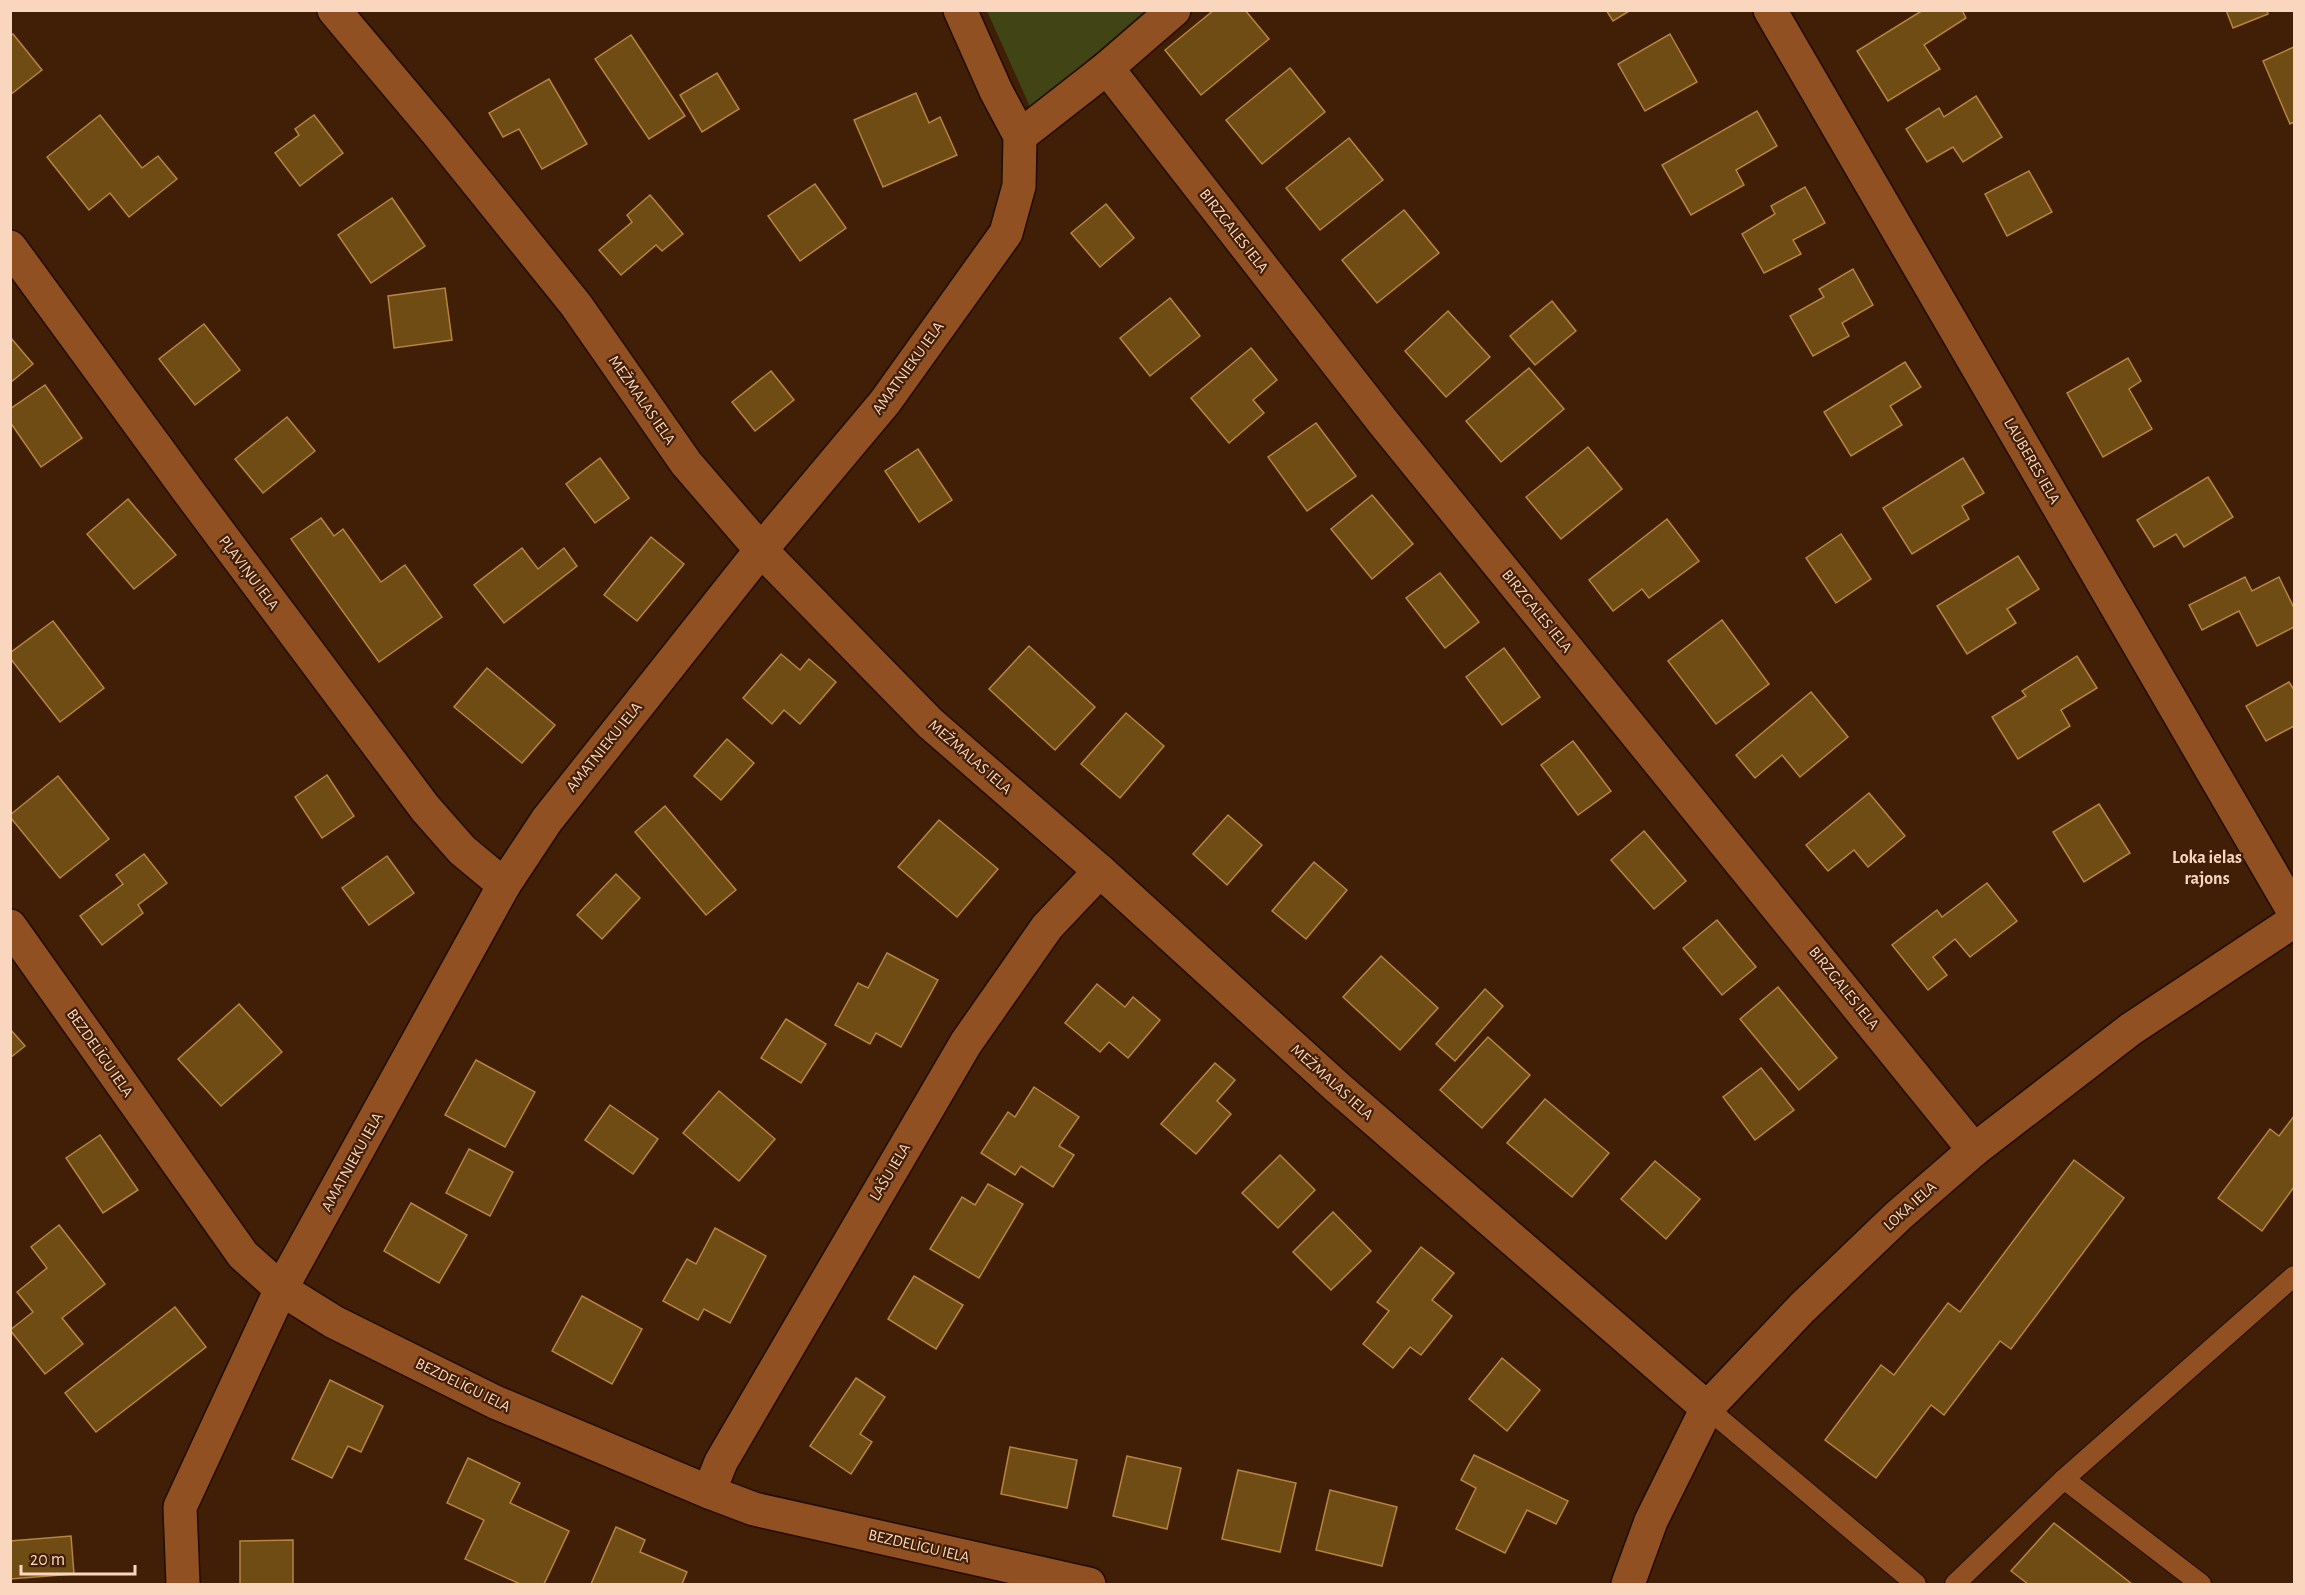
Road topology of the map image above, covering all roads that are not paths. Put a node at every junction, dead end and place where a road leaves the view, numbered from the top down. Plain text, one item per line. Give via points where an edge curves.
1 (334, 10) edge
2 (960, 10) edge
3 (1174, 10) edge
4 (1770, 10) edge
5 (1107, 68) junction
6 (1020, 136) junction
7 (10, 247) edge
8 (761, 550) junction
9 (1100, 870) junction
10 (504, 885) junction
11 (2295, 912) edge
12 (2295, 921) edge
13 (13, 936) edge
14 (1974, 1150) junction
15 (2295, 1276) edge
16 (280, 1289) junction
17 (1707, 1408) junction
18 (2064, 1479) junction
19 (709, 1492) junction
20 (183, 1584) edge
21 (1089, 1584) edge
22 (1628, 1584) edge
23 (1916, 1584) edge
24 (1955, 1584) edge
25 (2201, 1584) edge

1 - 8 street, MEŽMALAS IELA via 576,305 686,463
2 - 6 street
3 - 5 street
4 - 11 street, LAUBERES IELA
5 - 6 street
5 - 14 street, BIRZGALES IELA via 1383,422
6 - 8 street, AMATNIEKU IELA via 1019,186 1006,233 885,402
7 - 10 street, PĻAVIŅU IELA via 424,808 462,849
8 - 9 street, MEŽMALAS IELA via 930,723
8 - 10 street, AMATNIEKU IELA via 547,820
9 - 17 street, MEŽMALAS IELA via 1336,1087
9 - 19 street, LAŠU IELA via 1047,927 966,1043 721,1462
10 - 16 street, AMATNIEKU IELA
12 - 14 street, LOKA IELA via 2131,1029
13 - 16 street, BEZDELĪGU IELA via 243,1255
14 - 17 street, LOKA IELA via 1802,1308
15 - 18 lane
16 - 19 street, BEZDELĪGU IELA via 334,1322 495,1402
16 - 20 street, AMATNIEKU IELA via 180,1507
17 - 22 street, LOKA IELA via 1651,1521
17 - 23 lane
18 - 24 lane
18 - 25 lane
19 - 21 street, BEZDELĪGU IELA via 754,1509

